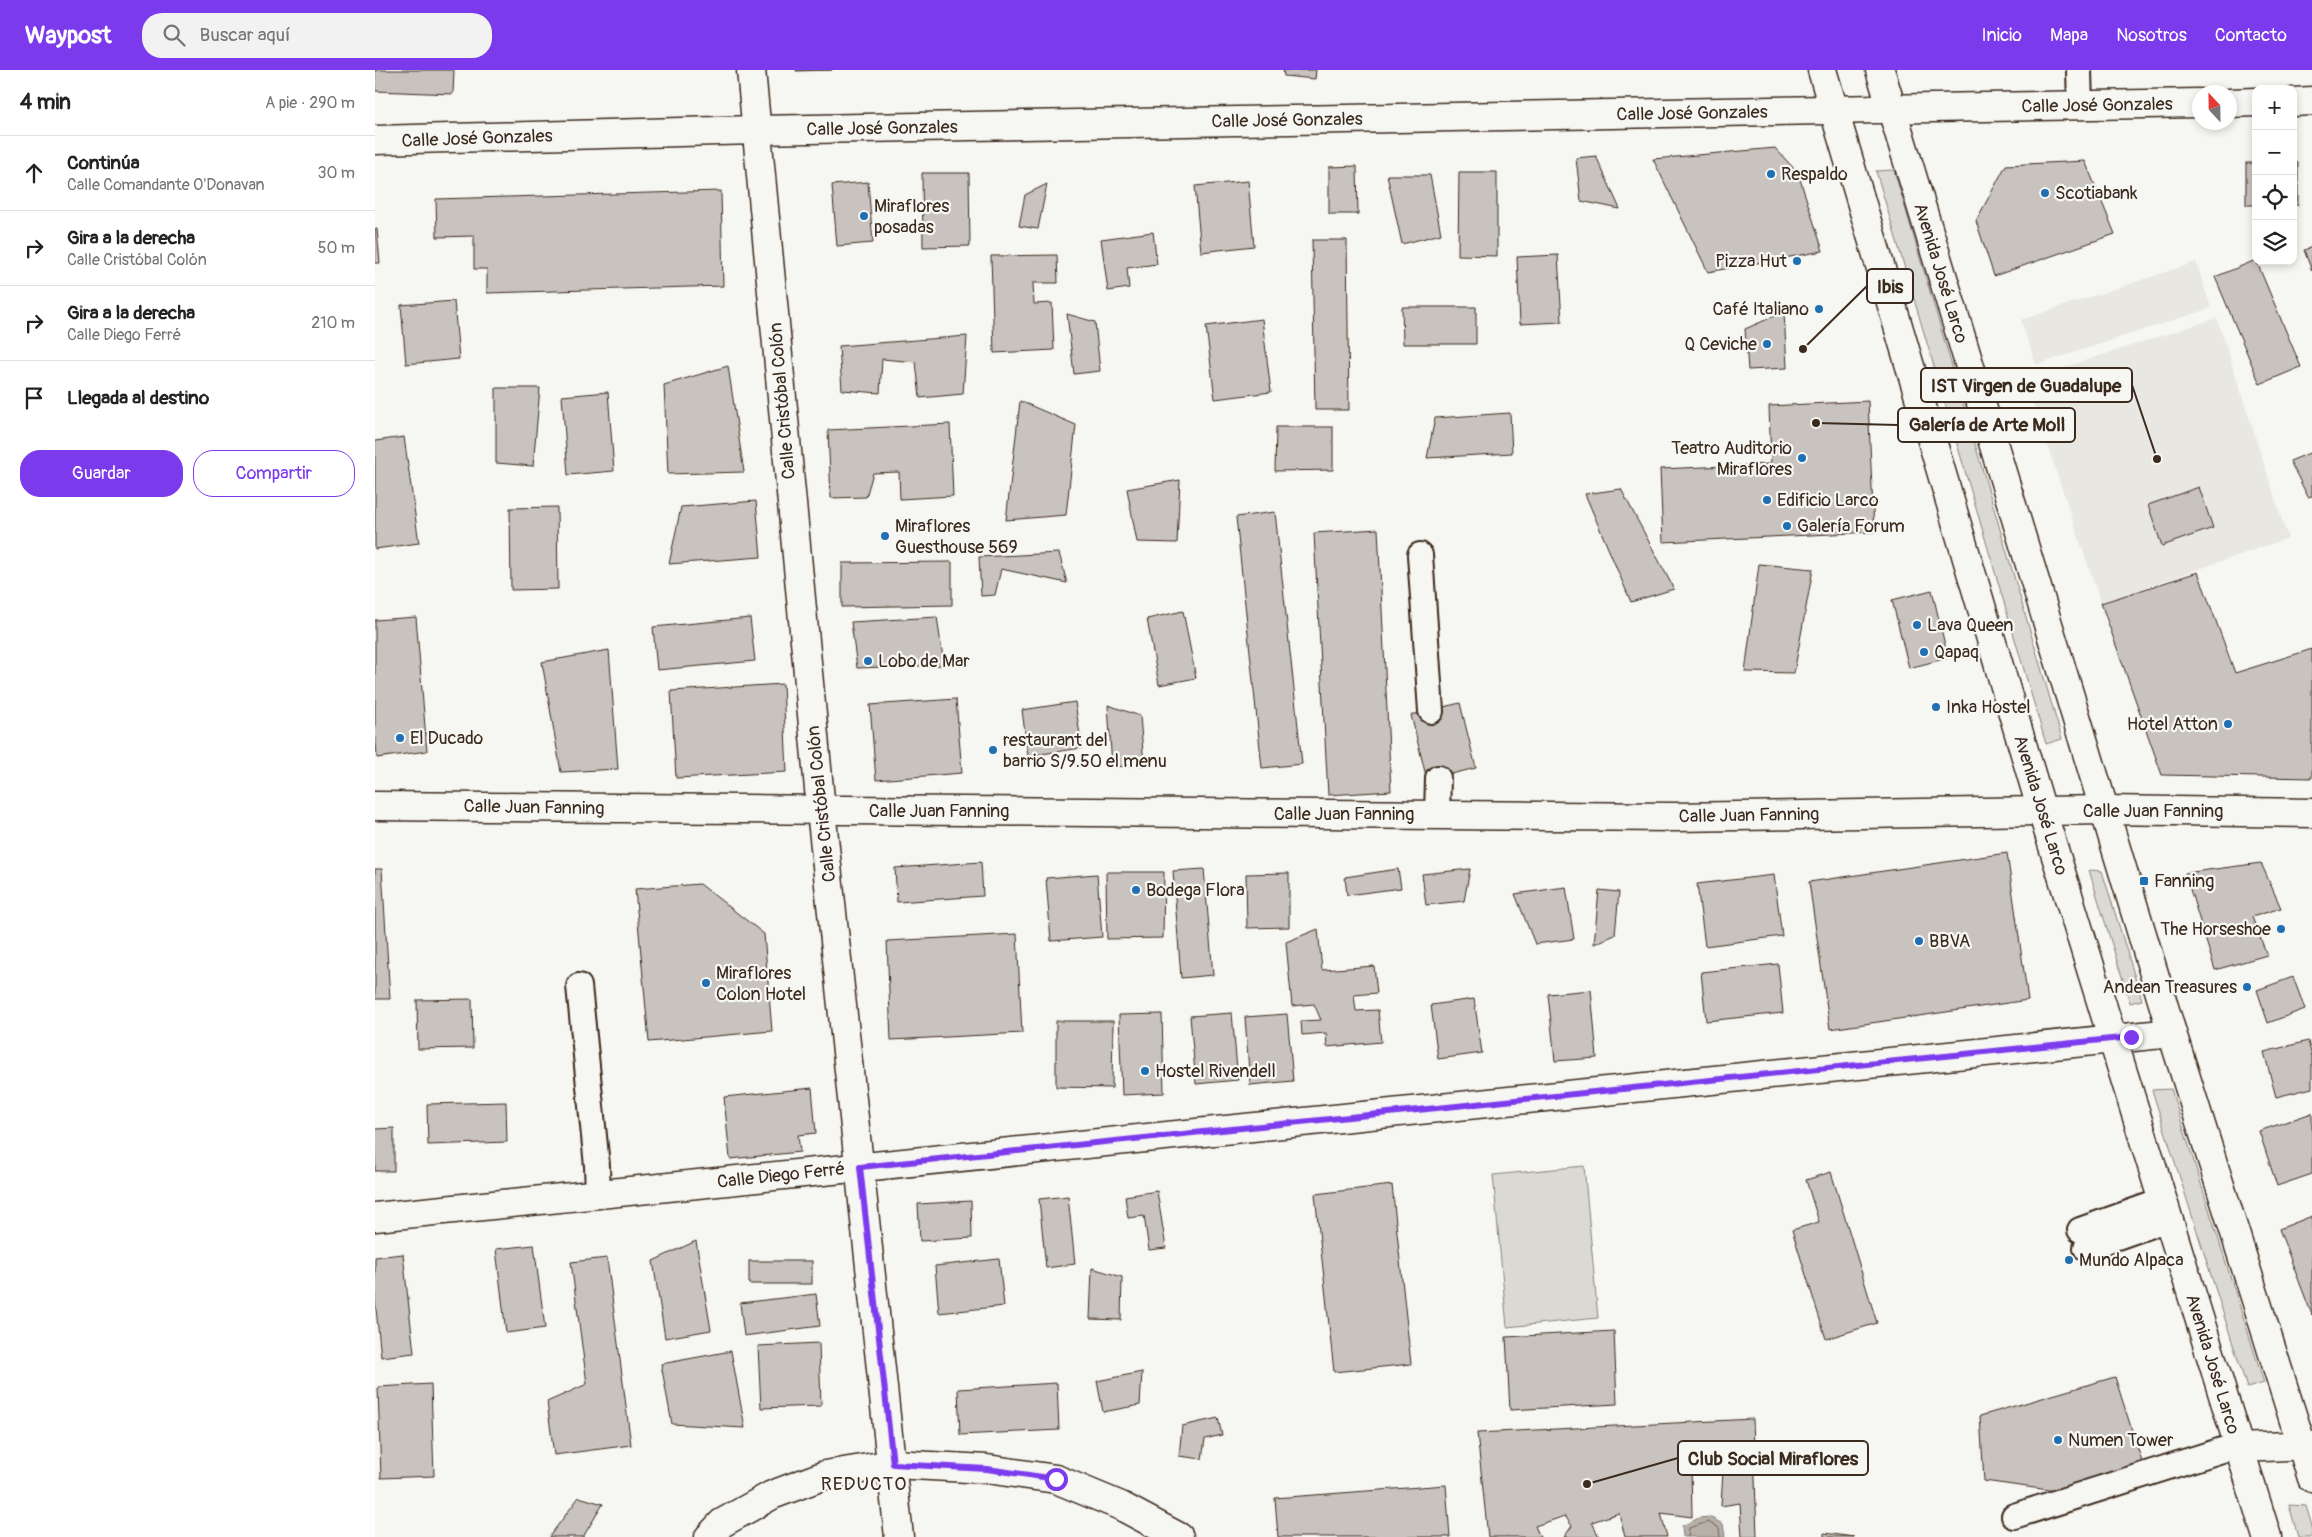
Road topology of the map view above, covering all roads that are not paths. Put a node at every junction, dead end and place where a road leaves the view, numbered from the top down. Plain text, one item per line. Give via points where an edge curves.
1 (751, 70) edge
2 (1822, 70) edge
3 (1880, 70) edge
4 (2079, 70) edge
5 (2312, 101) edge
6 (2252, 102) edge
7 (2297, 102) edge
8 (2237, 103) edge
9 (2192, 104) edge
10 (2080, 106) junction
11 (1892, 109) junction
12 (1834, 110) junction
13 (756, 130) junction
14 (375, 140) edge
15 (1420, 555) dead end
16 (1431, 711) dead end
17 (1439, 778) dead end
18 (375, 806) edge
19 (821, 810) junction
20 (2105, 810) junction
21 (2042, 811) junction
22 (2312, 813) edge
23 (1437, 815) junction
24 (579, 986) dead end
25 (2172, 1033) junction
26 (2112, 1039) junction
27 (860, 1167) junction
28 (598, 1194) junction
29 (2165, 1210) junction
30 (375, 1217) edge
31 (2083, 1239) dead end
32 (2306, 1445) edge
33 (2239, 1448) junction
34 (893, 1464) junction
35 (2312, 1478) edge
36 (2014, 1516) dead end
37 (709, 1537) edge
38 (899, 1537) edge
39 (1179, 1537) edge
40 (2267, 1537) edge

1 - 13 street, Calle Cristóbal Colón
2 - 12 street, Avenida José Larco
3 - 11 street, Avenida José Larco
4 - 10 lane
5 - 7 street
6 - 8 street
9 - 10 street, Calle José Gonzales
10 - 11 street, Calle José Gonzales
11 - 12 street, Calle José Gonzales
11 - 20 street, Avenida José Larco
12 - 13 street, Calle José Gonzales
12 - 21 street, Avenida José Larco
13 - 14 street, Calle José Gonzales
13 - 19 street, Calle Cristóbal Colón
15 - 16 lane
17 - 23 lane
18 - 19 street, Calle Juan Fanning
19 - 23 street, Calle Juan Fanning
19 - 27 street, Calle Cristóbal Colón
20 - 21 street, Calle Juan Fanning
20 - 22 street, Calle Juan Fanning
20 - 25 street, Avenida José Larco
21 - 23 street, Calle Juan Fanning via 1675,816
21 - 26 street, Avenida José Larco
24 - 28 lane
25 - 26 street, Calle Diego Ferré
25 - 32 street, Avenida José Larco
26 - 27 street, Calle Diego Ferré
26 - 29 street, Avenida José Larco
27 - 28 street, Calle Diego Ferré
27 - 34 street, Calle Cristóbal Colón
28 - 30 street, Calle Diego Ferré
29 - 31 lane
29 - 33 street, Avenida José Larco
32 - 33 street
32 - 35 street, Avenida José Larco
33 - 36 lane via 2222,1450
33 - 40 street, Avenida José Larco
34 - 37 street via 825,1475 772,1495 722,1523
34 - 38 street, Calle Cristóbal Colón
34 - 39 street via 987,1469 1056,1479 1121,1506

